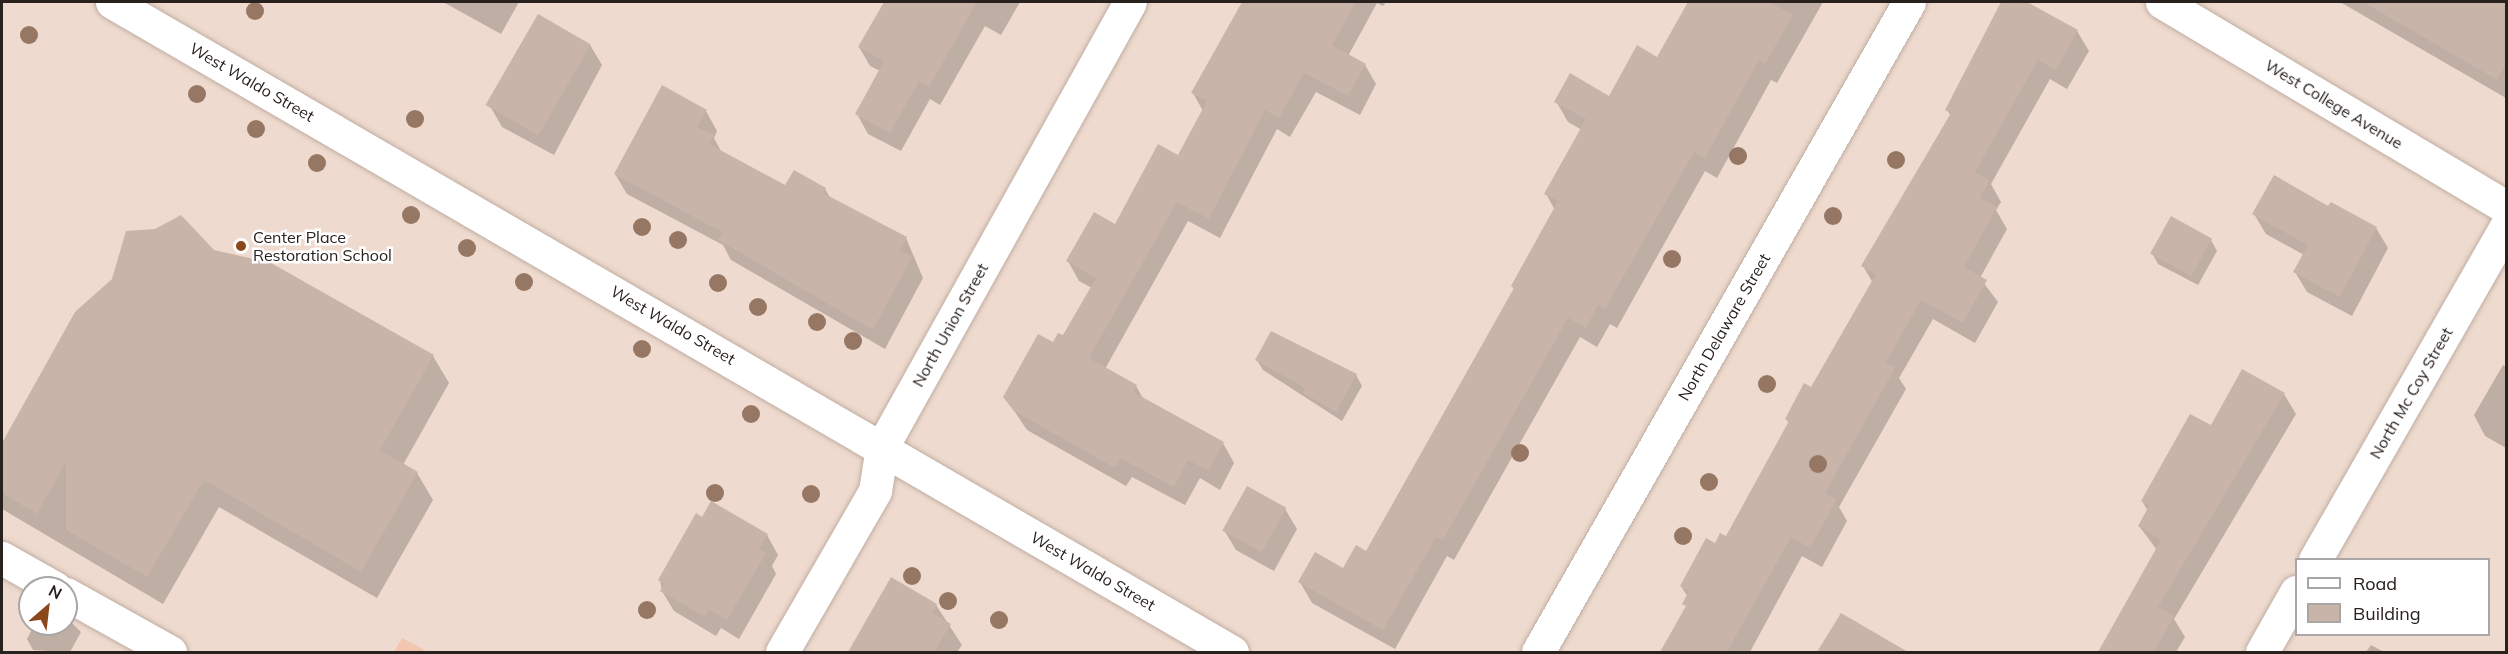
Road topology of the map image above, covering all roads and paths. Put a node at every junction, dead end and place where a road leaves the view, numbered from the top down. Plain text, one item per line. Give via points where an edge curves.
1 (112, 2) edge
2 (1130, 2) edge
3 (1909, 2) edge
4 (2162, 2) edge
5 (2506, 207) edge
6 (2506, 227) edge
7 (882, 447) junction
8 (2, 558) edge
9 (2316, 558) edge
10 (34, 576) edge
11 (2295, 594) edge
12 (78, 601) edge
13 (170, 652) edge
14 (782, 652) edge
15 (1232, 652) edge
16 (1538, 652) edge
17 (2262, 652) edge

1 - 7 street, West Waldo Street
2 - 7 street, North Union Street
3 - 16 street, North Delaware Street
4 - 5 street, West College Avenue
6 - 9 street, North Mc Coy Street
7 - 14 street, North Union Street via 875,491
7 - 15 street, West Waldo Street
8 - 10 street
11 - 17 street
12 - 13 street

